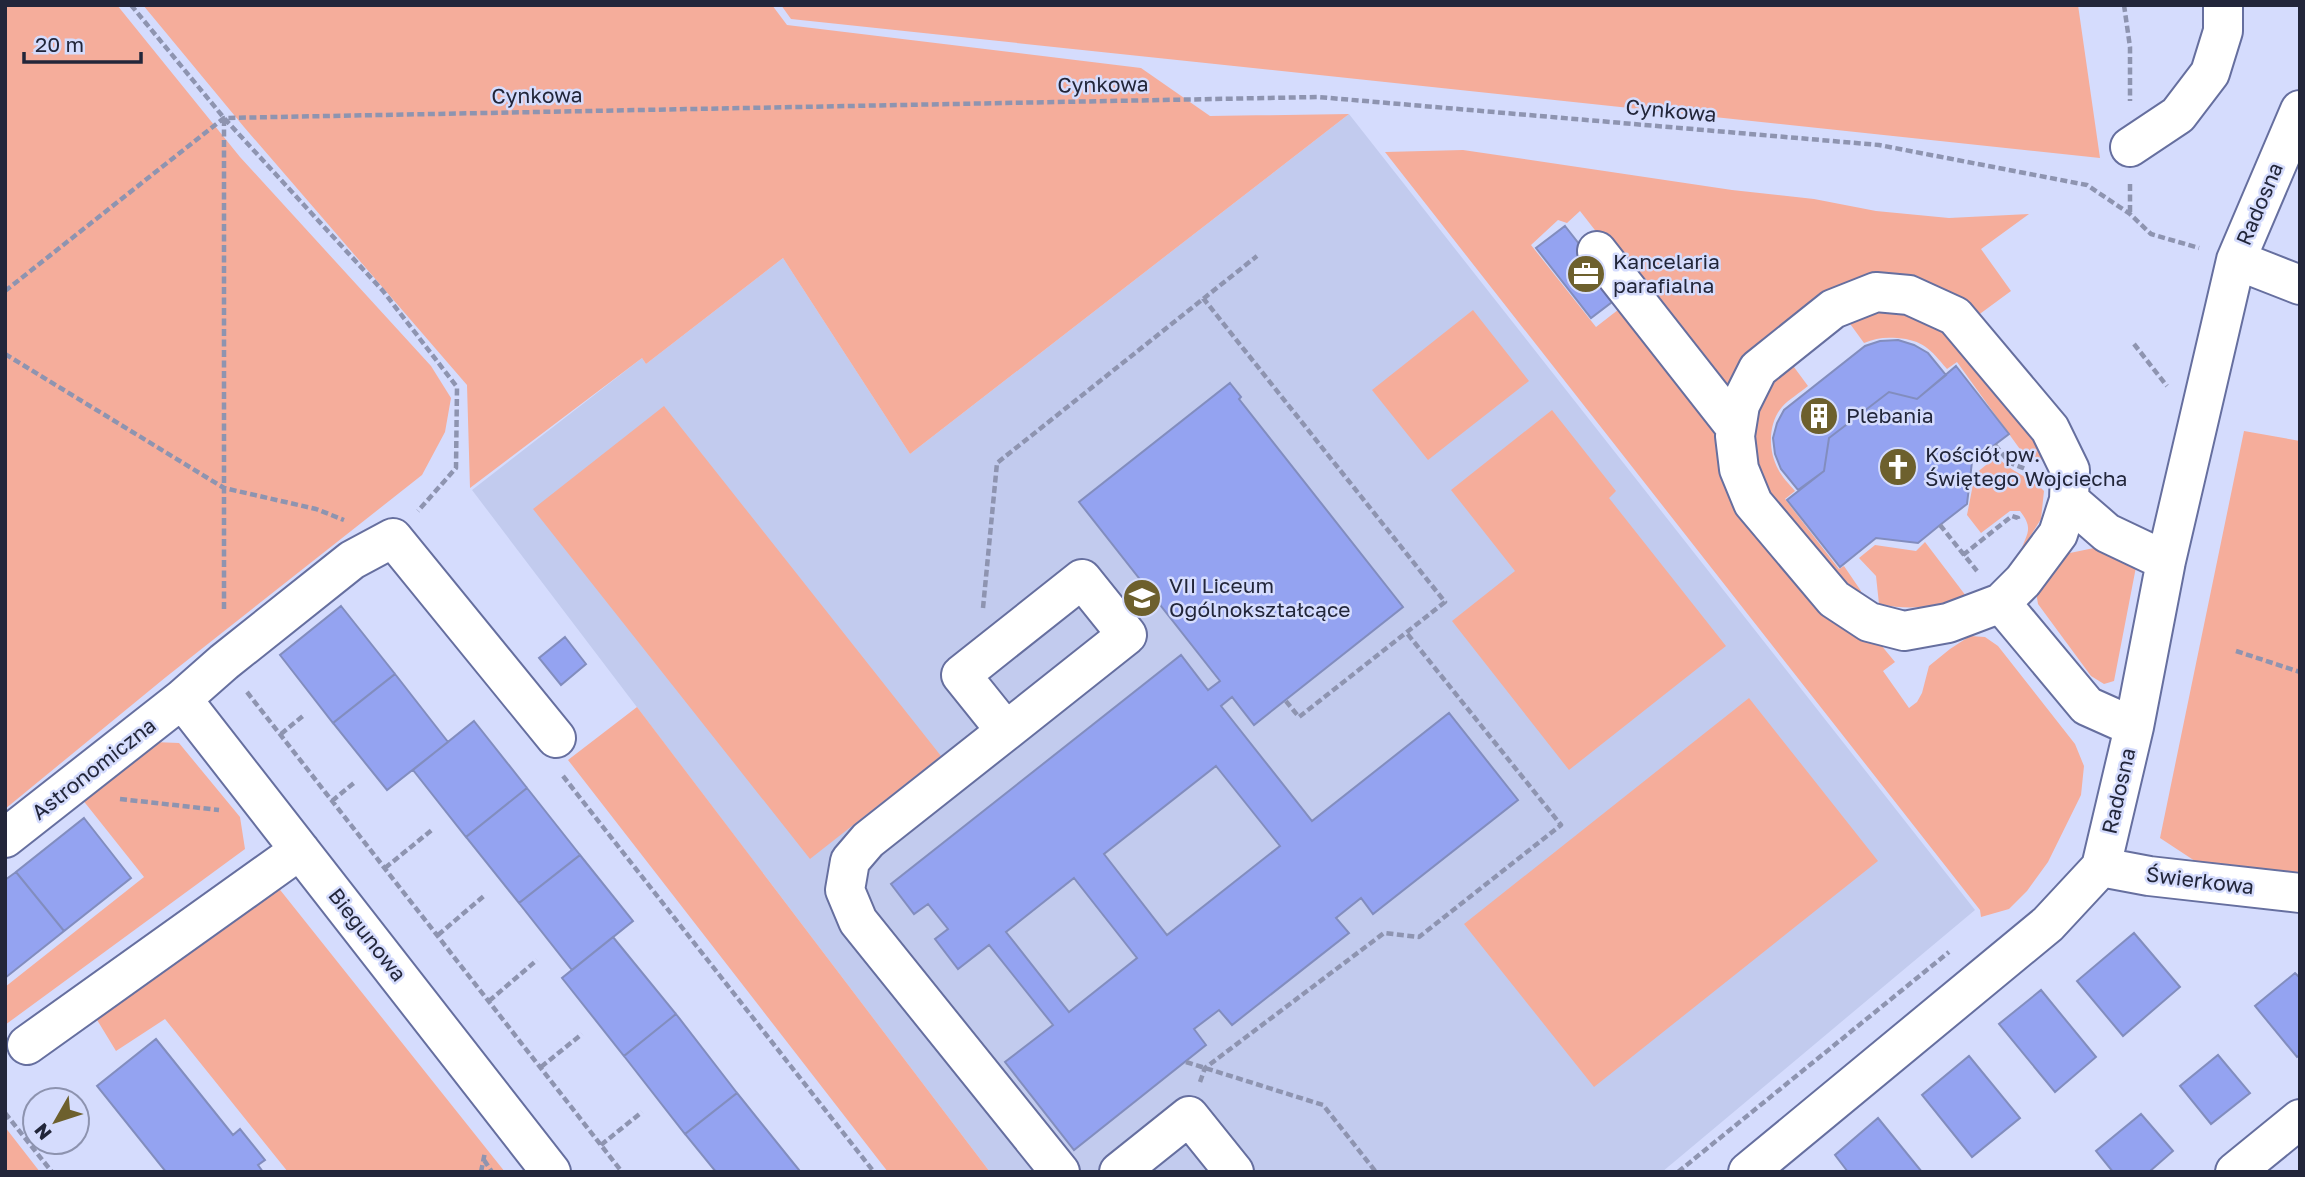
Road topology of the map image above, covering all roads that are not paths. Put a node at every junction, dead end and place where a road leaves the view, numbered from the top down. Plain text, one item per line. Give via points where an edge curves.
1 (2222, 5) edge
2 (2300, 110) edge
3 (2130, 147) dead end
4 (1597, 251) dead end
5 (2236, 260) junction
6 (2300, 285) edge
7 (1736, 428) junction
8 (2069, 500) junction
9 (2166, 561) junction
10 (2001, 603) junction
11 (182, 699) junction
12 (2134, 727) junction
13 (1006, 732) junction
14 (556, 738) road end
15 (5, 838) edge
16 (300, 850) junction
17 (2101, 867) junction
18 (2300, 893) edge
19 (27, 1045) dead end
20 (2300, 1119) edge
21 (551, 1172) edge
22 (1060, 1172) edge
23 (1119, 1172) edge
24 (1234, 1172) edge
25 (1748, 1172) edge
26 (2235, 1172) edge

1 - 3 street via 2223,31 2210,73 2178,115
2 - 5 street, Radosna
4 - 7 street
5 - 6 street, Radosna
5 - 9 street, Radosna
7 - 8 street via 1740,405 1758,369 1833,309 1876,292 1909,295 1955,316 2050,429 2070,470
7 - 10 street via 1739,469 1753,503 1834,599 1869,622 1904,631 1948,623
8 - 9 street via 2107,533
8 - 10 street via 2058,534
9 - 12 street, Radosna
10 - 12 street via 2087,706
11 - 14 street, Astronomiczna via 352,560 393,538
11 - 15 street, Astronomiczna
11 - 16 street, Biegunowa
12 - 17 street, Radosna
13 - 13 street via 1127,635 1082,579 961,675
13 - 22 street via 868,840 850,861 845,890 858,921
16 - 19 street
16 - 21 street, Biegunowa
17 - 18 street, Świerkowa
17 - 25 street, Radosna via 2048,924
20 - 26 street
23 - 24 street via 1189,1116

